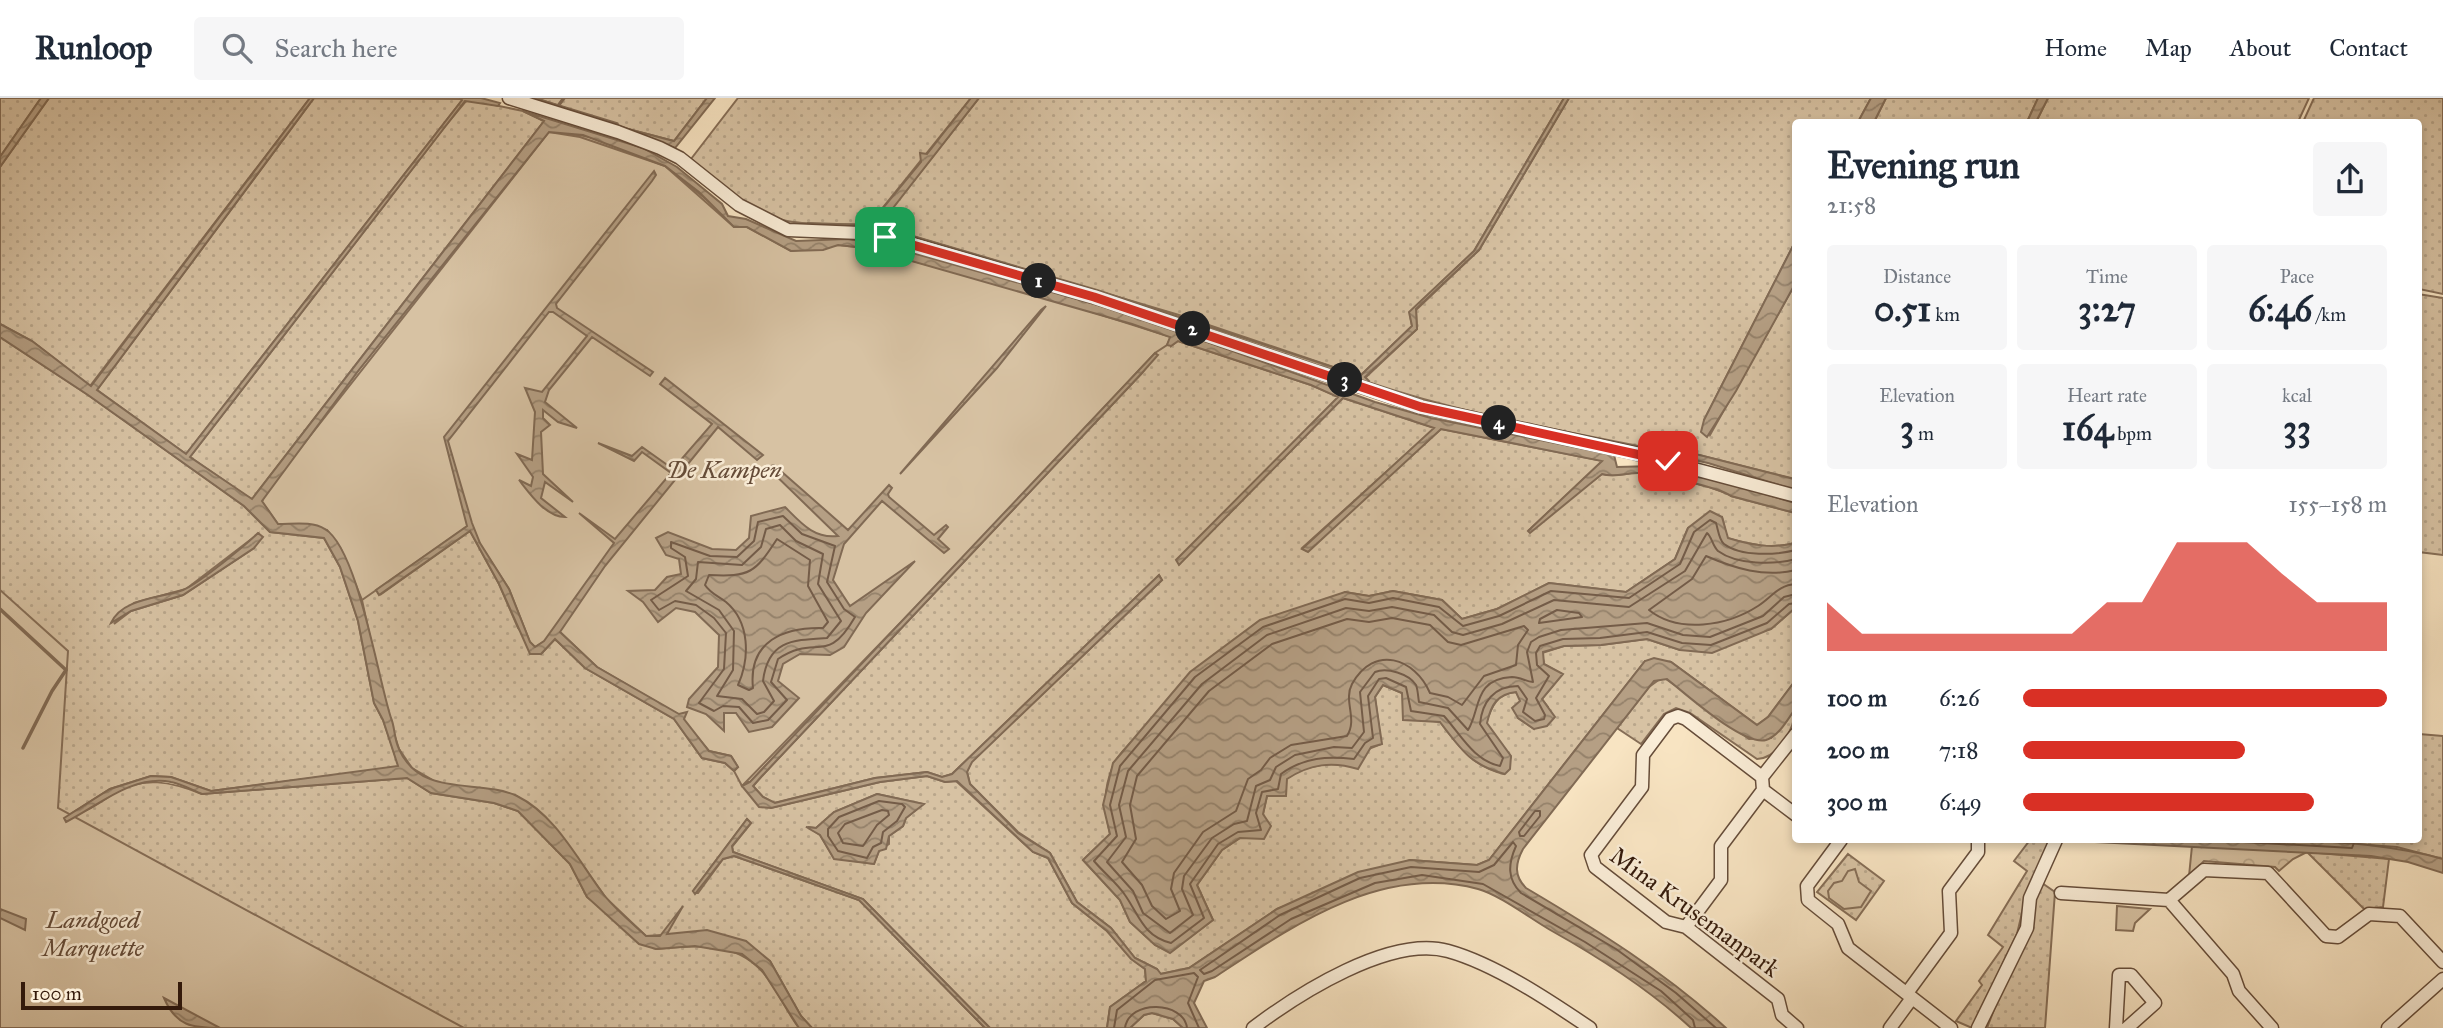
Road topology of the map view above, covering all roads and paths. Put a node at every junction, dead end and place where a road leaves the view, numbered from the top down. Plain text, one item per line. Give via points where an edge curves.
1 (509, 98) edge
2 (1792, 495) edge
3 (1792, 740) edge
4 (1763, 783) junction
5 (1792, 811) edge
6 (1834, 843) edge
7 (1978, 843) edge
8 (2055, 843) edge
9 (2061, 893) dead end
10 (2169, 900) junction
11 (1686, 927) junction
12 (2443, 962) edge
13 (2443, 979) edge
14 (1910, 995) junction
15 (1253, 1028) edge
16 (1590, 1028) edge
17 (1797, 1028) edge
18 (1891, 1028) edge
19 (1951, 1028) edge
20 (1978, 1028) edge
21 (2116, 1028) edge
22 (2127, 1028) edge
23 (2272, 1028) edge
24 (2388, 1028) edge

1 - 2 street via 660,148 680,158 739,205 788,230 899,240 1094,297 1421,407 1645,455
3 - 4 street
4 - 5 street
4 - 11 street via 1721,846 1721,880
4 - 11 street, Mina Krusemanpark via 1686,719 1674,717 1643,755 1642,787 1592,850 1595,867 1666,922
6 - 14 street via 1807,886 1808,900 1838,924 1848,948
7 - 14 street via 1978,852 1948,891 1951,933
8 - 20 street via 2030,898 2027,928
9 - 10 street
10 - 12 street via 2209,869 2272,875 2329,937 2338,937 2364,915 2400,916
10 - 23 street
11 - 17 street, Mina Krusemanpark via 1778,999 1782,1015
13 - 24 street
14 - 18 street
14 - 19 street
15 - 16 street via 1335,978 1377,958 1417,948 1447,950 1476,962
21 - 22 street via 2119,975 2131,975 2155,1003

